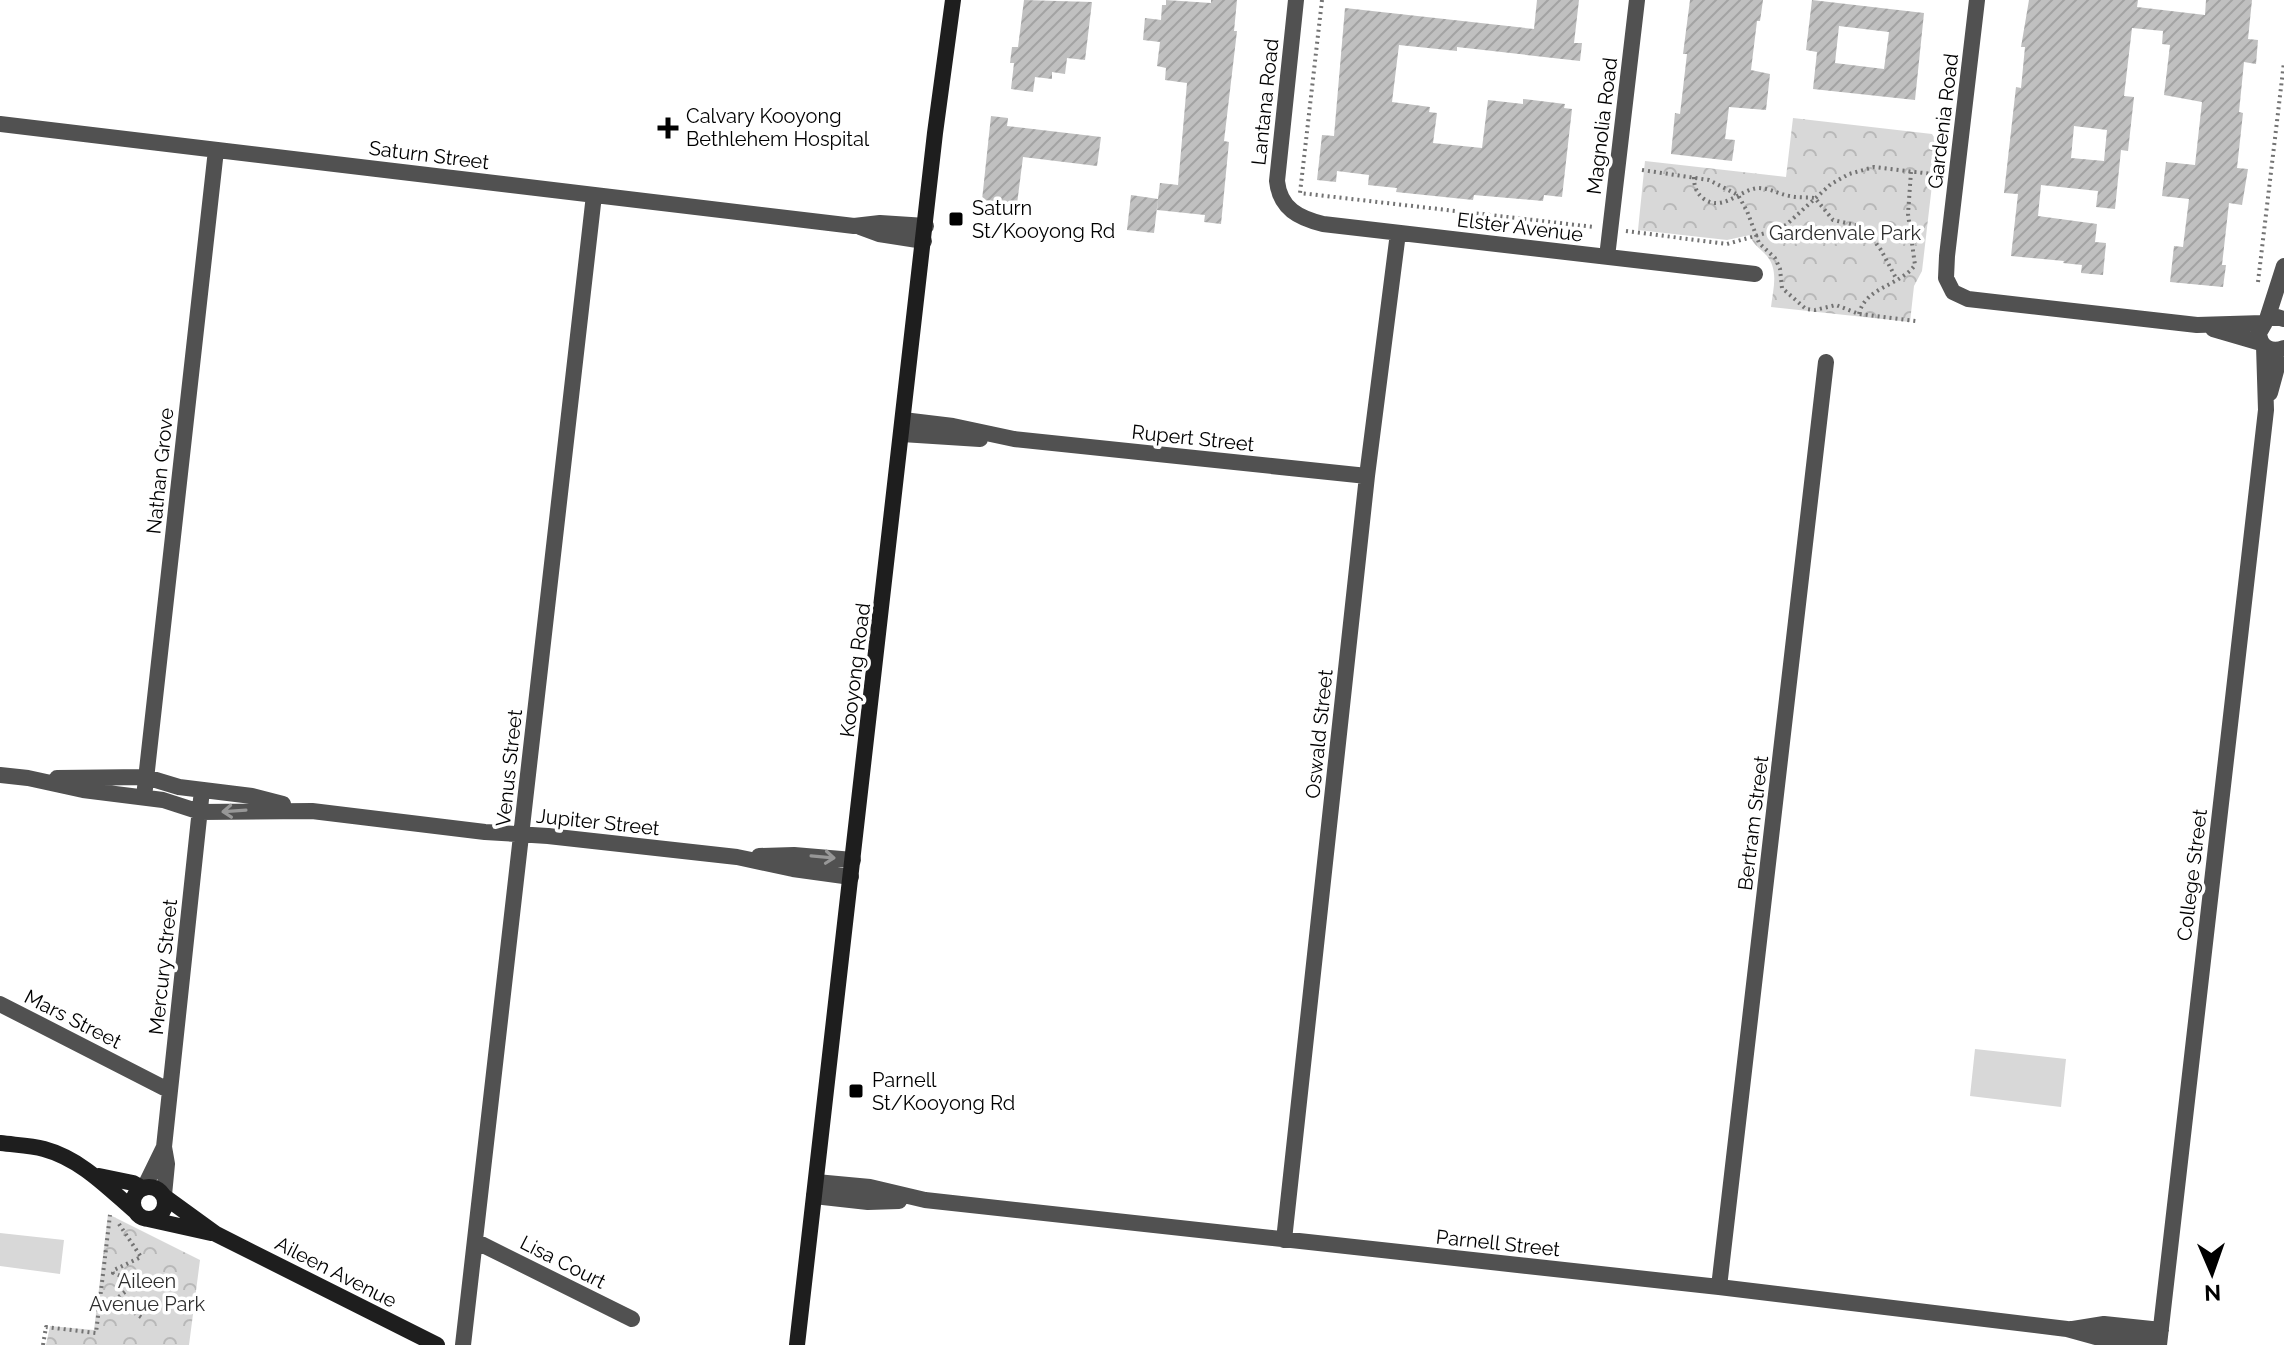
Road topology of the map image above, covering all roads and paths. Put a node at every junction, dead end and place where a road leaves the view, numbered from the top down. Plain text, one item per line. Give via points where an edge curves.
1 (953, 0) edge
2 (1296, 0) edge
3 (1322, 0) edge
4 (1637, 0) edge
5 (1977, 0) edge
6 (2284, 62) edge
7 (0, 124) edge
8 (216, 150) junction
9 (1642, 170) dead end
10 (1911, 172) junction
11 (1940, 175) dead end
12 (1694, 177) junction
13 (594, 195) junction
14 (1738, 195) junction
15 (1815, 198) junction
16 (1286, 206) joint
17 (1596, 227) dead end
18 (1623, 231) dead end
19 (925, 233) junction
20 (1398, 233) junction
21 (1756, 237) junction
22 (1607, 257) junction
23 (2284, 266) edge
24 (1755, 274) dead end
25 (1897, 280) junction
26 (2258, 286) dead end
27 (1859, 314) junction
28 (2271, 320) edge
29 (1916, 321) dead end
30 (2197, 325) junction
31 (2263, 344) junction
32 (2283, 348) edge
33 (1826, 362) dead end
34 (2266, 410) junction
35 (903, 427) junction
36 (1367, 476) junction
37 (0, 775) edge
38 (146, 777) junction
39 (28, 778) junction
40 (202, 790) junction
41 (144, 797) junction
42 (312, 811) junction
43 (200, 812) junction
44 (522, 835) junction
45 (737, 857) junction
46 (853, 860) junction
47 (851, 877) junction
48 (0, 1004) edge
49 (170, 1091) junction
50 (0, 1143) edge
51 (164, 1147) junction
52 (94, 1174) junction
53 (143, 1188) junction
54 (815, 1189) junction
55 (164, 1196) junction
56 (110, 1215) dead end
57 (142, 1216) junction
58 (119, 1224) dead end
59 (216, 1234) junction
60 (1284, 1240) junction
61 (475, 1241) junction
62 (104, 1270) junction
63 (114, 1271) junction
64 (1719, 1287) junction
65 (144, 1319) dead end
66 (632, 1319) dead end
67 (2158, 1340) edge
68 (43, 1345) edge
69 (437, 1345) edge
70 (463, 1345) edge
71 (797, 1345) edge

1 - 19 street, Kooyong Road
2 - 16 street, Lantana Road via 1277,165 1278,191
3 - 17 path via 1300,193
4 - 22 street, Magnolia Road
5 - 30 street, Gardenia Road via 1947,256 1946,278 1953,292 1968,299
6 - 26 path
7 - 8 street, Saturn Street
8 - 13 street, Saturn Street
8 - 38 street, Nathan Grove
9 - 12 path
10 - 11 path
10 - 15 path via 1874,167 1849,174
10 - 25 path via 1908,208 1915,265
12 - 14 path
12 - 14 path via 1699,195 1708,202 1719,204
13 - 19 street, Saturn Street via 854,226 880,223
13 - 44 street, Venus Street
14 - 15 path via 1761,188
14 - 21 path
15 - 21 path via 1786,225
15 - 25 path via 1833,220 1864,227
16 - 20 street, Elster Avenue via 1315,222
18 - 21 path via 1727,244
19 - 35 street, Kooyong Road
20 - 22 street, Elster Avenue
20 - 36 street, Oswald Street
21 - 27 path via 1775,258 1788,296 1806,309 1836,305
22 - 24 street, Elster Avenue
23 - 28 street, College Street
25 - 27 path via 1870,296
27 - 29 path
28 - 30 street
28 - 31 street, College Street via 2259,333
30 - 31 street
31 - 32 street
31 - 34 street, College Street
32 - 34 street, College Street
33 - 64 street, Bertram Street
34 - 67 street, College Street
35 - 36 street, Rupert Street via 950,439 1014,439
35 - 46 street, Kooyong Road
36 - 60 street, Oswald Street
37 - 39 street, Jupiter Street
38 - 39 street, Jupiter Street
38 - 40 street, Jupiter Street
38 - 41 street, Nathan Grove
39 - 41 street, Jupiter Street
40 - 42 street, Jupiter Street
40 - 43 street, Mercury Street
41 - 43 street, Jupiter Street
42 -> 43 street, Jupiter Street
42 - 44 street, Jupiter Street
43 - 49 street, Mercury Street
44 - 45 street, Jupiter Street
44 - 61 street, Venus Street
45 -> 46 street, Jupiter Street
45 - 47 street, Jupiter Street
46 - 47 street, Kooyong Road
47 - 54 street, Kooyong Road
48 - 49 street, Mars Street
49 - 51 street, Mercury Street
50 - 52 street, Aileen Avenue via 46,1150
51 - 53 street, Mercury Street
51 - 55 street, Mercury Street
52 - 53 street, Aileen Avenue
52 - 57 street, Aileen Avenue
53 - 55 street via 155,1187
53 - 57 street via 133,1199
54 - 60 street, Parnell Street via 868,1202 925,1200
54 - 71 street, Kooyong Road
55 - 57 street via 158,1217
55 - 59 street, Aileen Avenue
56 - 62 path
57 - 59 street, Aileen Avenue
58 - 63 path via 141,1257
59 - 69 street, Aileen Avenue
60 - 64 street, Parnell Street
61 - 66 street, Lisa Court
61 - 70 street, Venus Street
62 - 63 path
62 - 68 path via 96,1333 46,1327
63 - 65 path via 137,1282 115,1300
64 - 67 street, Parnell Street via 2067,1329 2104,1324

